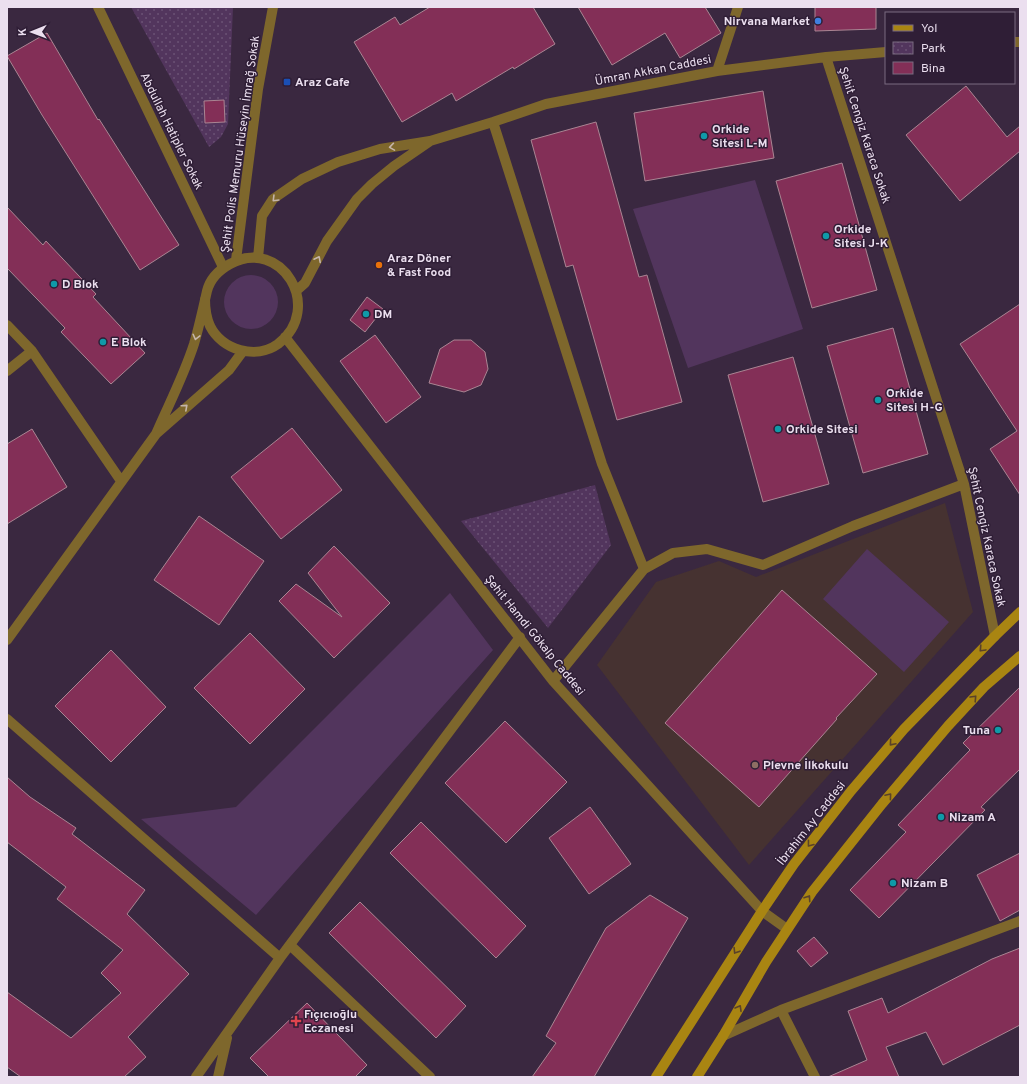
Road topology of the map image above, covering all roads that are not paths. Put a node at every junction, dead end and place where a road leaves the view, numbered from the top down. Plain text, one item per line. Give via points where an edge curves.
1 (98, 7) edge
2 (273, 7) edge
3 (738, 7) edge
4 (885, 52) edge
5 (826, 57) junction
6 (717, 71) junction
7 (493, 122) junction
8 (430, 141) junction
9 (258, 258) junction
10 (236, 260) junction
11 (223, 267) junction
12 (296, 291) junction
13 (205, 299) junction
14 (7, 325) edge
15 (285, 337) junction
16 (32, 351) junction
17 (243, 351) junction
18 (7, 371) edge
19 (156, 434) junction
20 (121, 481) junction
21 (964, 484) junction
22 (644, 569) junction
23 (1020, 612) edge
24 (995, 636) junction
25 (520, 637) junction
26 (7, 640) edge
27 (1020, 656) edge
28 (553, 681) junction
29 (7, 719) edge
30 (762, 911) junction
31 (1020, 921) edge
32 (787, 929) junction
33 (290, 946) junction
34 (280, 958) junction
35 (781, 1010) junction
36 (228, 1032) junction
37 (723, 1036) junction
38 (196, 1077) edge
39 (218, 1077) edge
40 (430, 1077) edge
41 (656, 1077) edge
42 (697, 1077) edge
43 (815, 1077) edge

1 - 11 street, Abdullah Hatipler Sokak
2 - 10 street, Şehit Polis Memuru Hüseyin İmrağ Sokak via 258,89
3 - 6 street
4 - 5 street, Ümran Akkan Caddesi
5 - 6 street, Ümran Akkan Caddesi
5 - 21 street, Şehit Cengiz Karaca Sokak
6 - 7 street, Ümran Akkan Caddesi via 546,104
7 - 8 street, Ümran Akkan Caddesi
7 - 22 street via 602,464
8 -> 9 street via 380,149 338,162 302,179 274,199 262,216
12 -> 8 street via 305,283 327,240 357,199 394,166
9 - 10 street
9 - 12 street via 282,269 291,279
10 - 11 street
11 - 13 street via 214,276
12 - 15 street via 299,303 297,316
13 - 17 street via 210,327 219,338
13 -> 19 street via 192,350
14 - 16 street
15 - 17 street via 266,350
15 - 25 street, Şehit Hamdi Gökalp Caddesi
16 - 18 street
16 - 20 street
19 -> 17 street via 229,370
19 - 20 street
20 - 26 street
21 - 22 street via 853,526 763,564 707,549 673,553
21 - 24 street, Şehit Cengiz Karaca Sokak
22 - 28 street
23 - 24 main road, İbrahim Ay Caddesi
24 -> 30 main road, İbrahim Ay Caddesi via 904,729 851,791 794,864
25 - 28 street, Şehit Hamdi Gökalp Caddesi
25 - 33 street
32 -> 27 main road via 812,892 948,726 984,687
28 - 30 street, Şehit Hamdi Gökalp Caddesi
29 - 34 street
30 - 32 street, Şehit Hamdi Gökalp Caddesi
30 -> 41 main road, İbrahim Ay Caddesi
31 - 35 street
37 -> 32 main road
33 - 34 street
33 - 40 street
34 - 36 street
35 - 37 street
35 - 43 street
36 - 38 street
36 - 39 street
37 - 42 main road

